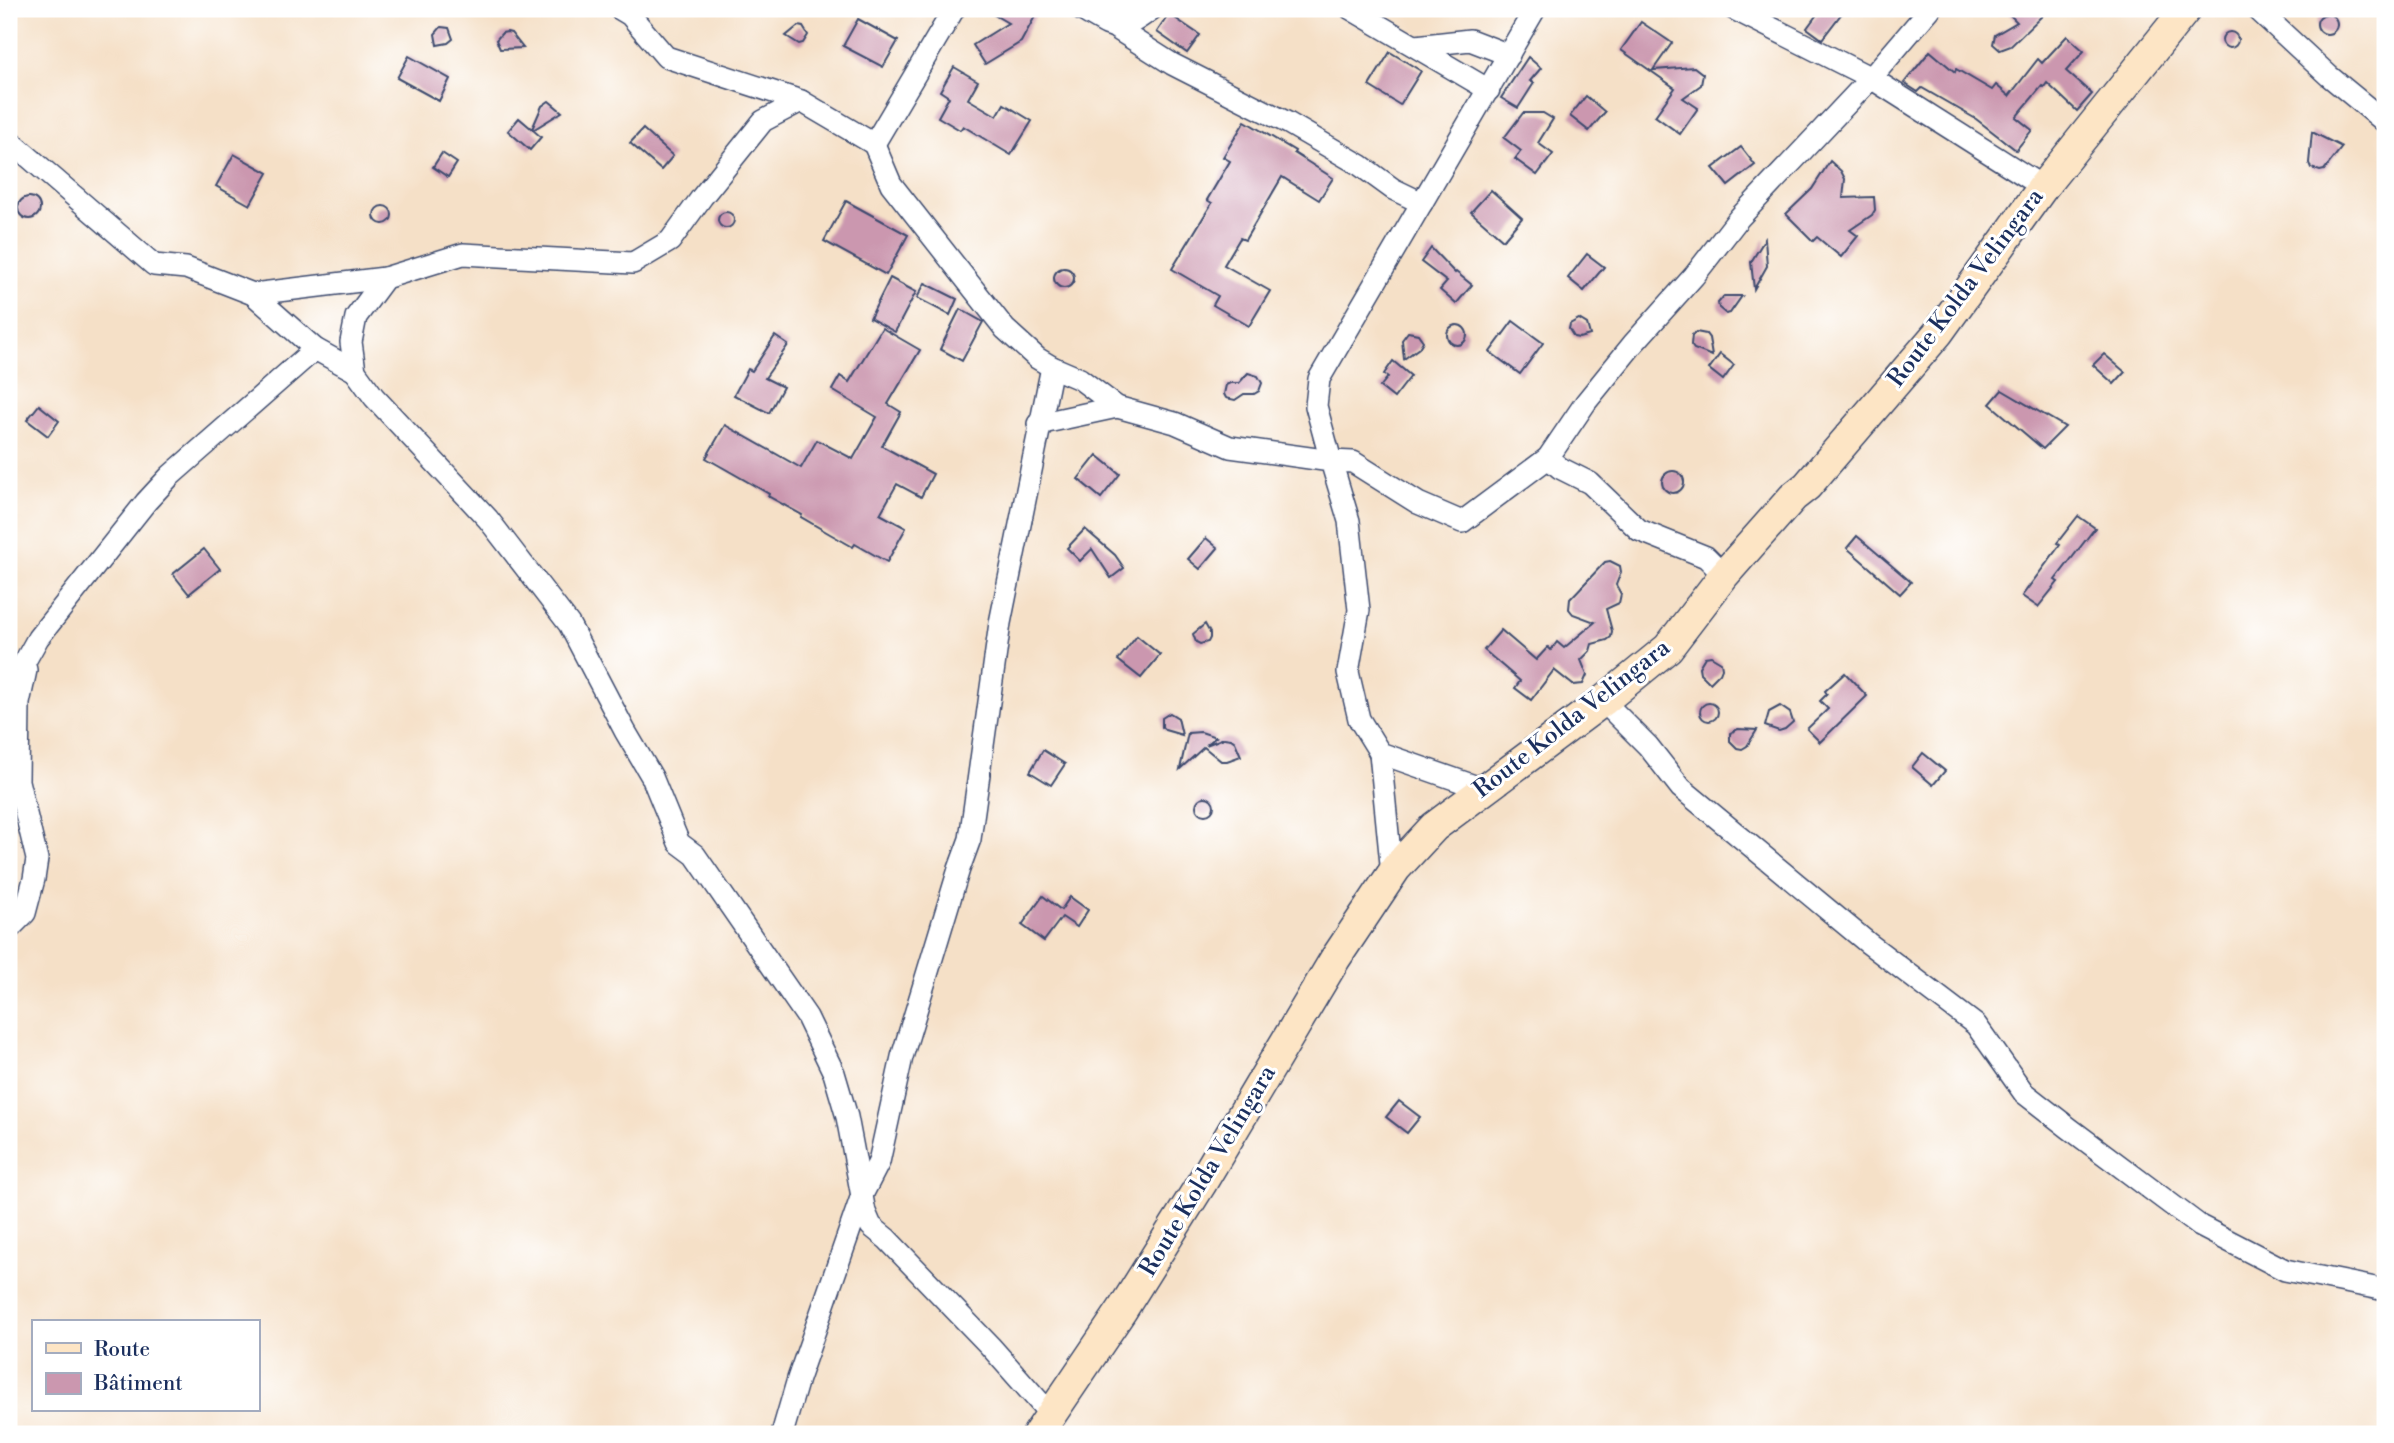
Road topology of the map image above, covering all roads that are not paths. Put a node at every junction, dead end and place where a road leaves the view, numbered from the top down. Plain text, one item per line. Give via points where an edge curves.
1 (620, 9) edge
2 (954, 9) edge
3 (1080, 9) edge
4 (1152, 9) edge
5 (1351, 9) edge
6 (1535, 9) edge
7 (1734, 9) edge
8 (1930, 9) edge
9 (2186, 9) edge
10 (2257, 9) edge
11 (1117, 29) junction
12 (1416, 46) junction
13 (1510, 55) junction
14 (1871, 78) junction
15 (1489, 90) junction
16 (801, 101) junction
17 (2385, 122) edge
18 (9, 140) edge
19 (874, 144) junction
20 (2043, 187) junction
21 (1422, 203) junction
22 (385, 278) junction
23 (253, 294) junction
24 (315, 349) junction
25 (1052, 367) junction
26 (355, 371) junction
27 (1117, 407) junction
28 (1038, 424) junction
29 (1548, 458) junction
30 (1331, 461) junction
31 (1724, 575) junction
32 (1602, 701) junction
33 (1380, 753) junction
34 (1483, 789) junction
35 (1392, 874) junction
36 (9, 929) edge
37 (862, 1195) junction
38 (2385, 1290) edge
39 (1045, 1424) edge
40 (782, 1434) edge

1 - 16 street via 631,15 666,57
2 - 19 street
3 - 11 street
4 - 11 street
5 - 12 street
6 - 13 street
7 - 14 street
8 - 14 street
9 - 20 main road, Route Kolda Velingara
10 - 17 street
11 - 21 street
12 - 13 street via 1470,40
12 - 15 street
13 - 15 street
14 - 20 street
14 - 29 street via 1739,218 1586,402
15 - 21 street
16 - 19 street
16 - 22 street via 763,121 670,241 633,263 463,254
18 - 23 street via 154,265 187,268
19 - 25 street via 891,184 1005,329
20 - 31 main road, Route Kolda Velingara via 1938,333
21 - 30 street via 1319,379 1316,406
22 - 23 street
22 - 26 street via 356,317 351,342
23 - 24 street
24 - 26 street
24 - 36 street via 170,476 38,638 24,663 18,781 37,859 25,913
25 - 27 street via 1080,379
25 - 28 street
26 - 37 street via 488,519 569,624 653,777 679,843 695,855 807,1017 834,1073
27 - 28 street
27 - 30 street via 1175,423 1230,447
28 - 37 street via 1000,623 971,839 902,1057 879,1162
29 - 30 street via 1462,522 1418,503 1353,462
29 - 31 street via 1590,483 1639,530 1706,557
30 - 33 street via 1349,521 1359,610 1348,672 1359,719
31 - 32 main road, Route Kolda Velingara via 1668,648
32 - 34 main road, Route Kolda Velingara
32 - 38 street via 1691,797 1976,1025 2024,1093 2080,1136 2200,1226 2285,1270
33 - 34 street
33 - 35 street
34 - 35 main road, Route Kolda Velingara via 1434,827
35 - 39 main road, Route Kolda Velingara via 1335,959 1202,1184
37 - 39 street via 871,1226 990,1346
37 - 40 street

